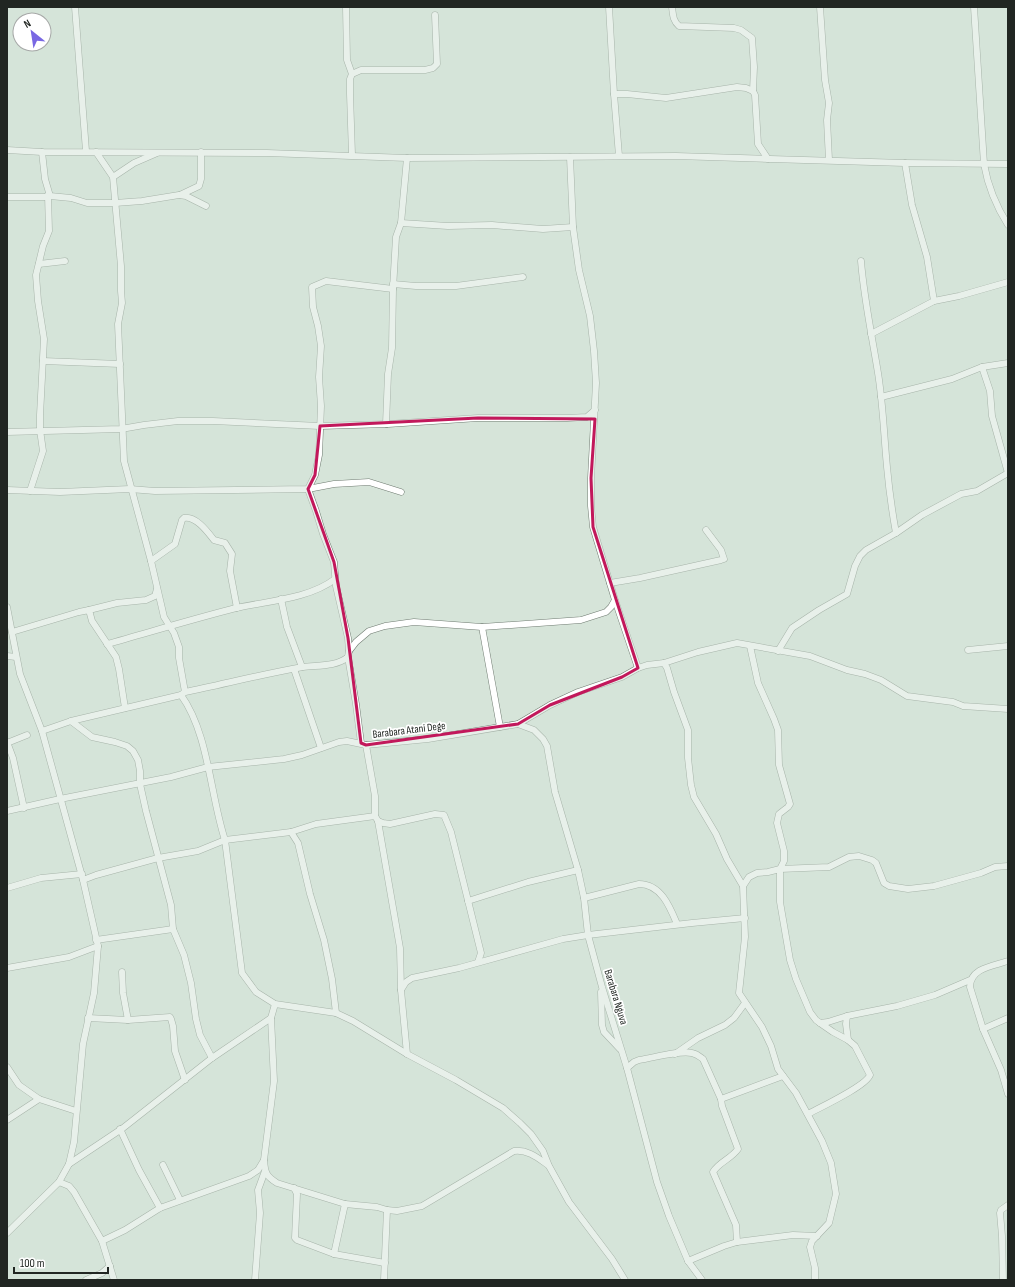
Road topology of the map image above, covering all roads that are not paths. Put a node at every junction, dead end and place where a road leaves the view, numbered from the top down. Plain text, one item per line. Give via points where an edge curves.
1 (76, 7) edge
2 (346, 7) edge
3 (609, 7) edge
4 (672, 7) edge
5 (820, 7) edge
6 (974, 7) edge
7 (435, 15) dead end
8 (352, 74) junction
9 (753, 91) junction
10 (614, 94) junction
11 (760, 148) junction
12 (7, 150) edge
13 (86, 151) junction
14 (42, 152) junction
15 (96, 152) junction
16 (159, 152) junction
17 (201, 152) junction
18 (352, 155) junction
19 (620, 156) junction
20 (570, 157) junction
21 (407, 158) junction
22 (752, 159) junction
23 (768, 159) junction
24 (829, 160) junction
25 (905, 163) junction
26 (984, 164) junction
27 (1008, 164) edge
28 (113, 177) junction
29 (179, 195) junction
30 (48, 196) junction
31 (7, 197) edge
32 (115, 203) junction
33 (206, 206) dead end
34 (400, 223) junction
35 (1008, 226) edge
36 (573, 227) junction
37 (65, 261) dead end
38 (861, 261) dead end
39 (38, 264) junction
40 (523, 277) dead end
41 (1008, 282) edge
42 (393, 286) junction
43 (934, 301) junction
44 (871, 334) junction
45 (43, 361) junction
46 (1008, 362) edge
47 (120, 364) junction
48 (982, 367) junction
49 (881, 397) junction
50 (595, 410) junction
51 (587, 416) junction
52 (595, 419) junction
53 (386, 424) junction
54 (320, 426) junction
55 (122, 429) junction
56 (40, 430) junction
57 (7, 432) edge
58 (1008, 473) edge
59 (130, 489) junction
60 (308, 489) junction
61 (7, 490) edge
62 (30, 491) junction
63 (401, 492) dead end
64 (706, 530) dead end
65 (896, 533) junction
66 (151, 561) junction
67 (335, 580) junction
68 (610, 582) junction
69 (158, 587) junction
70 (281, 600) junction
71 (615, 600) junction
72 (7, 607) edge
73 (237, 608) junction
74 (89, 610) junction
75 (170, 626) junction
76 (482, 627) junction
77 (12, 632) junction
78 (107, 644) junction
79 (750, 646) junction
80 (1008, 646) edge
81 (968, 650) dead end
82 (778, 651) junction
83 (348, 654) junction
84 (7, 656) edge
85 (16, 657) junction
86 (664, 663) junction
87 (302, 667) junction
88 (638, 668) junction
89 (294, 669) junction
90 (183, 693) junction
91 (125, 708) junction
92 (1008, 709) edge
93 (71, 721) junction
94 (518, 724) junction
95 (500, 727) junction
96 (42, 731) junction
97 (27, 735) dead end
98 (7, 742) edge
99 (363, 744) junction
100 (321, 748) junction
101 (208, 767) junction
102 (140, 784) junction
103 (60, 799) junction
104 (24, 808) junction
105 (7, 811) edge
106 (377, 818) junction
107 (291, 832) junction
108 (225, 840) junction
109 (158, 858) junction
110 (1008, 866) edge
111 (780, 869) junction
112 (578, 870) junction
113 (82, 877) junction
114 (743, 886) junction
115 (7, 888) edge
116 (584, 898) junction
117 (468, 901) junction
118 (745, 918) junction
119 (677, 924) junction
120 (173, 929) junction
121 (588, 934) junction
122 (97, 943) junction
123 (481, 953) junction
124 (488, 960) junction
125 (1008, 961) edge
126 (478, 962) junction
127 (7, 968) edge
128 (122, 972) dead end
129 (970, 980) junction
130 (602, 987) junction
131 (401, 990) junction
132 (745, 1003) junction
133 (275, 1004) junction
134 (336, 1013) junction
135 (847, 1016) junction
136 (88, 1018) junction
137 (271, 1018) junction
138 (1008, 1018) edge
139 (128, 1020) junction
140 (820, 1023) junction
141 (983, 1029) junction
142 (848, 1040) junction
143 (622, 1051) junction
144 (407, 1054) junction
145 (674, 1054) junction
146 (212, 1058) junction
147 (7, 1067) edge
148 (628, 1068) junction
149 (1008, 1068) edge
150 (1001, 1070) junction
151 (783, 1076) junction
152 (185, 1080) junction
153 (1008, 1094) edge
154 (39, 1099) junction
155 (721, 1099) junction
156 (76, 1111) junction
157 (808, 1114) junction
158 (7, 1120) edge
159 (120, 1129) junction
160 (264, 1160) junction
161 (69, 1164) junction
162 (163, 1165) dead end
163 (549, 1166) junction
164 (265, 1171) junction
165 (249, 1176) junction
166 (262, 1178) junction
167 (58, 1182) junction
168 (294, 1188) junction
169 (180, 1200) junction
170 (345, 1204) junction
171 (1008, 1205) edge
172 (160, 1208) junction
173 (387, 1210) junction
174 (7, 1233) edge
175 (817, 1236) junction
176 (102, 1241) junction
177 (737, 1242) junction
178 (334, 1254) junction
179 (688, 1261) junction
180 (385, 1263) junction
181 (110, 1266) junction
182 (86, 1280) edge
183 (114, 1280) edge
184 (255, 1280) edge
185 (384, 1280) edge
186 (625, 1280) edge
187 (702, 1280) edge
188 (815, 1280) edge
189 (1003, 1280) edge

1 - 13 street
2 - 8 street via 347,60
3 - 10 street
4 - 9 street via 675,23 679,26 734,28 752,38
5 - 24 street via 829,104
6 - 26 street
7 - 8 street via 437,64 433,68 361,70
8 - 18 street
9 - 10 street via 736,87 666,98
9 - 11 street
10 - 19 street
11 - 22 street
11 - 23 street
12 - 14 street
13 - 14 street
13 - 15 street
14 - 30 street
15 - 16 street
15 - 28 street
16 - 17 street
16 - 28 street via 134,163
17 - 18 street
17 - 29 street via 199,186
18 - 21 street
19 - 20 street
19 - 22 street
20 - 21 street
20 - 36 street
21 - 34 street
22 - 23 street
23 - 24 street
24 - 25 street
25 - 26 street
25 - 43 street via 912,205 927,257
26 - 27 street
26 - 35 street via 991,193
28 - 32 street
29 - 32 street
29 - 33 street
30 - 31 street
30 - 32 street via 71,198 87,203
30 - 39 street via 49,231
32 - 47 street via 121,266 122,303 118,324
34 - 36 street via 543,229
34 - 42 street via 396,237
36 - 50 street via 579,270 591,323 596,383
37 - 39 street
38 - 44 street
39 - 45 street via 36,288 44,339
40 - 42 street via 456,286
41 - 43 street
42 - 53 street via 392,348
42 - 54 street via 326,281 312,287 313,307 321,346
43 - 44 street
44 - 49 street
45 - 47 street
45 - 56 street
46 - 48 street
47 - 55 street
48 - 49 street via 952,379
48 - 58 street via 990,391 992,416
49 - 65 street
50 - 51 street
50 - 52 street
51 - 52 street
51 - 53 street via 478,418
52 - 68 street via 591,506 593,527
53 - 54 street
54 - 55 street via 178,421
54 - 60 street via 319,454 315,475
55 - 56 street
55 - 59 street via 124,461
56 - 57 street
56 - 62 street via 43,451
58 - 65 street via 977,491 961,494 922,515
59 - 60 street
59 - 62 street
59 - 66 street
60 - 63 street via 334,484 369,482
60 - 67 street via 334,562
61 - 62 street
64 - 68 street via 721,550 724,559 640,578
65 - 82 street via 866,550 855,566 847,594 792,628
66 - 69 street
66 - 73 street via 175,544 182,520 191,518 214,540 225,543 230,548 230,571
67 - 70 street via 309,592
67 - 83 street via 348,638
68 - 71 street
69 - 74 street via 156,596 146,600
69 - 75 street via 164,617
70 - 73 street
70 - 87 street
71 - 76 street via 606,612 581,620
71 - 88 street
72 - 77 street
73 - 75 street
74 - 77 street
74 - 78 street via 92,621
75 - 78 street
75 - 90 street via 178,647
76 - 83 street via 414,622 385,626 369,631
76 - 95 street
77 - 85 street
78 - 91 street via 116,657 120,670
79 - 82 street
79 - 86 street via 737,643 720,646
79 - 111 street via 758,683 778,730 779,765 790,804 779,814 778,819 784,851 784,861
80 - 81 street
82 - 92 street via 810,656 865,674 881,680 907,696 954,702 964,706
83 - 87 street via 338,663
83 - 99 street
84 - 85 street
85 - 96 street
86 - 88 street
86 - 114 street via 688,730 688,758 694,797
87 - 89 street
88 - 94 street via 622,677 550,705
89 - 90 street
89 - 100 street
90 - 91 street
90 - 101 street via 195,722
91 - 93 street
93 - 96 street
93 - 102 street via 92,737 127,746 133,751 138,760
94 - 95 street, Barabara Atani Dege
94 - 112 street, Barabara Nguva via 534,730 547,746 555,792
95 - 99 street, Barabara Atani Dege via 428,738
96 - 103 street
97 - 98 street
98 - 104 street
99 - 100 street, Barabara Atani Dege via 347,741
99 - 106 street via 375,796
100 - 101 street, Barabara Atani Dege via 284,759
101 - 102 street, Barabara Atani Dege
101 - 108 street
102 - 103 street, Barabara Atani Dege
102 - 109 street
103 - 104 street, Barabara Atani Dege
103 - 113 street
104 - 105 street, Barabara Atani Dege
106 - 107 street via 316,824
106 - 117 street via 382,823 390,824 444,814
106 - 131 street via 400,948
107 - 108 street
107 - 134 street via 298,843 324,940
108 - 109 street via 198,851
108 - 133 street via 242,973 256,992
109 - 113 street
109 - 120 street via 171,905
110 - 111 street via 995,867 934,886 908,889 888,886 884,883 876,863 859,856 849,857 829,867
111 - 114 street via 757,873 749,877
111 - 140 street via 780,902 790,960 810,1012
112 - 116 street, Barabara Nguva
112 - 117 street via 528,882
113 - 115 street via 41,878
113 - 122 street
114 - 118 street
116 - 119 street via 645,884 653,887 667,901
116 - 121 street, Barabara Nguva
117 - 123 street
118 - 119 street
118 - 132 street via 739,993
119 - 121 street
120 - 122 street
120 - 146 street via 184,955 200,1034
121 - 124 street
121 - 130 street, Barabara Nguva
122 - 127 street via 69,957
122 - 136 street via 94,993
123 - 124 street
123 - 126 street
124 - 126 street
125 - 129 street via 974,974
126 - 131 street via 412,978
128 - 139 street
129 - 135 street via 935,995 898,1006
129 - 141 street
130 - 143 street, Barabara Nguva
130 - 143 street via 604,1032
131 - 144 street
132 - 145 street via 725,1025 698,1038
132 - 151 street via 762,1027
133 - 134 street
133 - 137 street
134 - 144 street
135 - 140 street
135 - 142 street
136 - 139 street
136 - 156 street
137 - 146 street
137 - 160 street via 274,1081
138 - 141 street
139 - 152 street via 170,1017 175,1051
140 - 142 street
141 - 150 street
142 - 157 street via 859,1053 870,1075 869,1078 856,1088
143 - 148 street, Barabara Nguva
144 - 163 street via 503,1108 531,1134 543,1151
145 - 148 street via 639,1060
145 - 155 street via 691,1052 703,1059
146 - 152 street
147 - 154 street via 19,1085
148 - 179 street, Barabara Nguva via 656,1182
149 - 150 street
150 - 153 street
151 - 155 street
151 - 157 street
152 - 159 street
154 - 156 street
154 - 158 street
155 - 177 street via 738,1149 713,1172 736,1225
156 - 161 street via 74,1142
157 - 175 street via 831,1163 836,1194 829,1223
159 - 161 street
159 - 172 street
160 - 164 street
160 - 165 street via 258,1170
161 - 167 street
162 - 169 street
163 - 173 street via 522,1150 514,1151 422,1206 397,1211
163 - 186 street via 570,1202
164 - 166 street
164 - 168 street via 269,1178
165 - 166 street
165 - 169 street
166 - 184 street via 258,1190 260,1213
167 - 174 street
167 - 176 street via 69,1186 74,1192
168 - 170 street
168 - 178 street via 297,1194 295,1238
169 - 172 street
170 - 173 street
170 - 178 street
171 - 189 street via 1000,1213
172 - 176 street
173 - 180 street
175 - 177 street
175 - 188 street via 810,1247
176 - 181 street
177 - 179 street
178 - 180 street
179 - 187 street, Barabara Nguva
180 - 185 street
181 - 182 street via 102,1273
181 - 183 street

